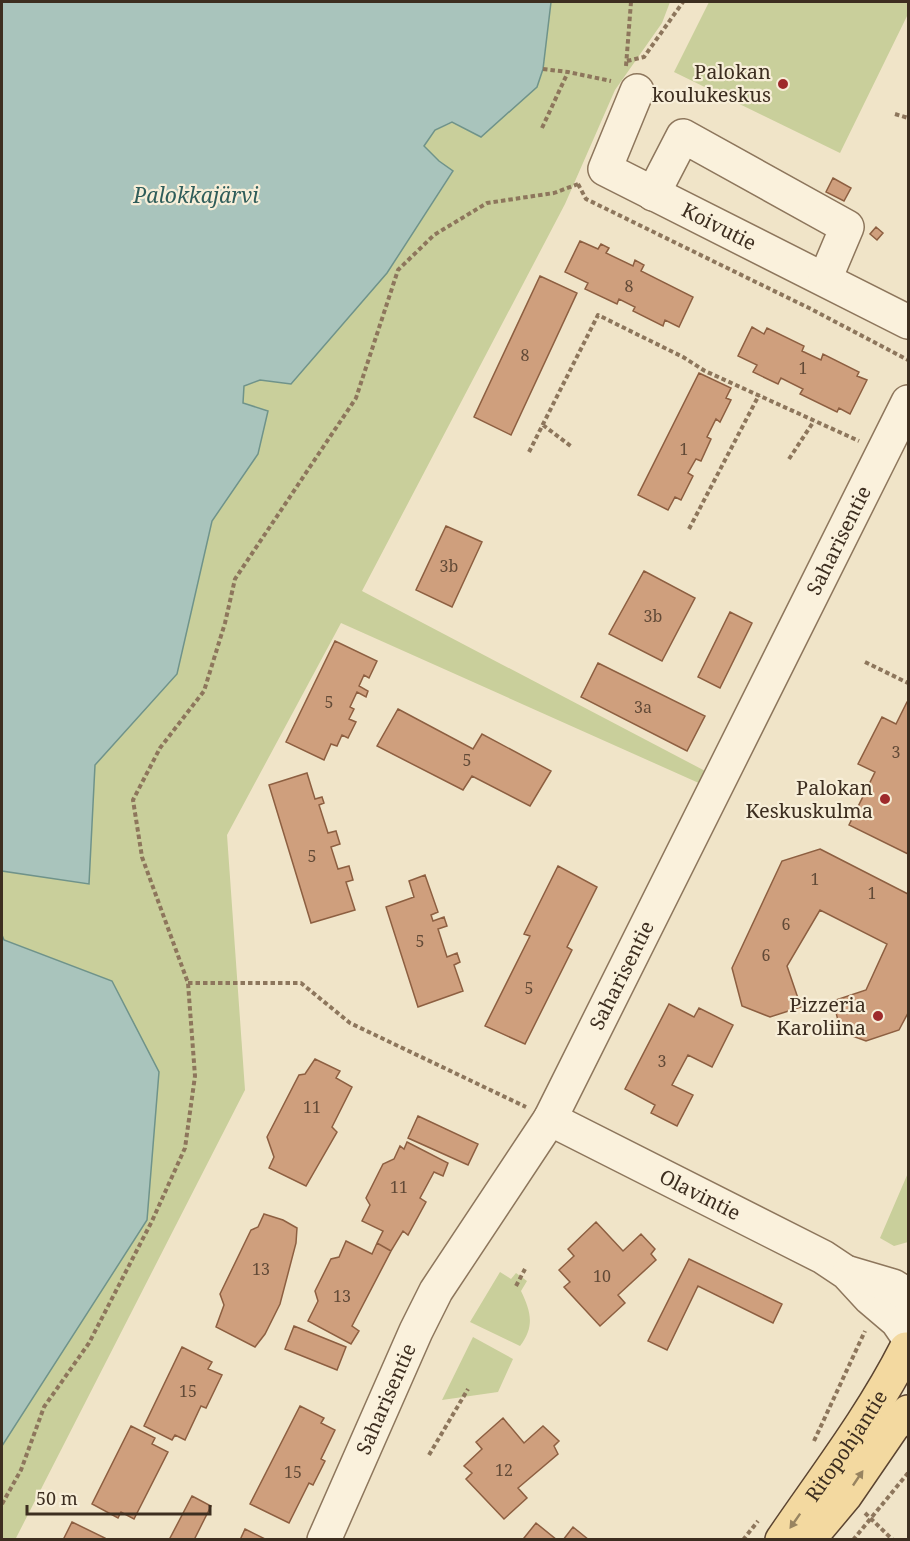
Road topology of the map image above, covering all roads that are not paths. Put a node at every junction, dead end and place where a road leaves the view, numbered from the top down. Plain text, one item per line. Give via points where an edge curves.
1 (632, 76) road end
2 (654, 194) junction
3 (825, 279) junction
4 (909, 322) edge
5 (909, 402) edge
6 (550, 1119) junction
7 (894, 1300) edge
8 (908, 1346) edge
9 (909, 1412) edge
10 (771, 1528) edge
11 (324, 1539) edge
12 (808, 1539) edge

1 - 2 street, Koivutie via 605,169
2 - 3 street, Koivutie
2 - 3 street via 683,136 847,227
3 - 4 street, Koivutie
5 - 6 street, Saharisentie
6 - 7 street, Olavintie via 848,1273 893,1286
6 - 11 street, Saharisentie via 436,1290
7 - 8 street, Olavintie via 897,1321
8 -> 10 main road, Ritopohjantie via 867,1415
12 -> 9 main road, Ritopohjantie via 845,1496 892,1426

